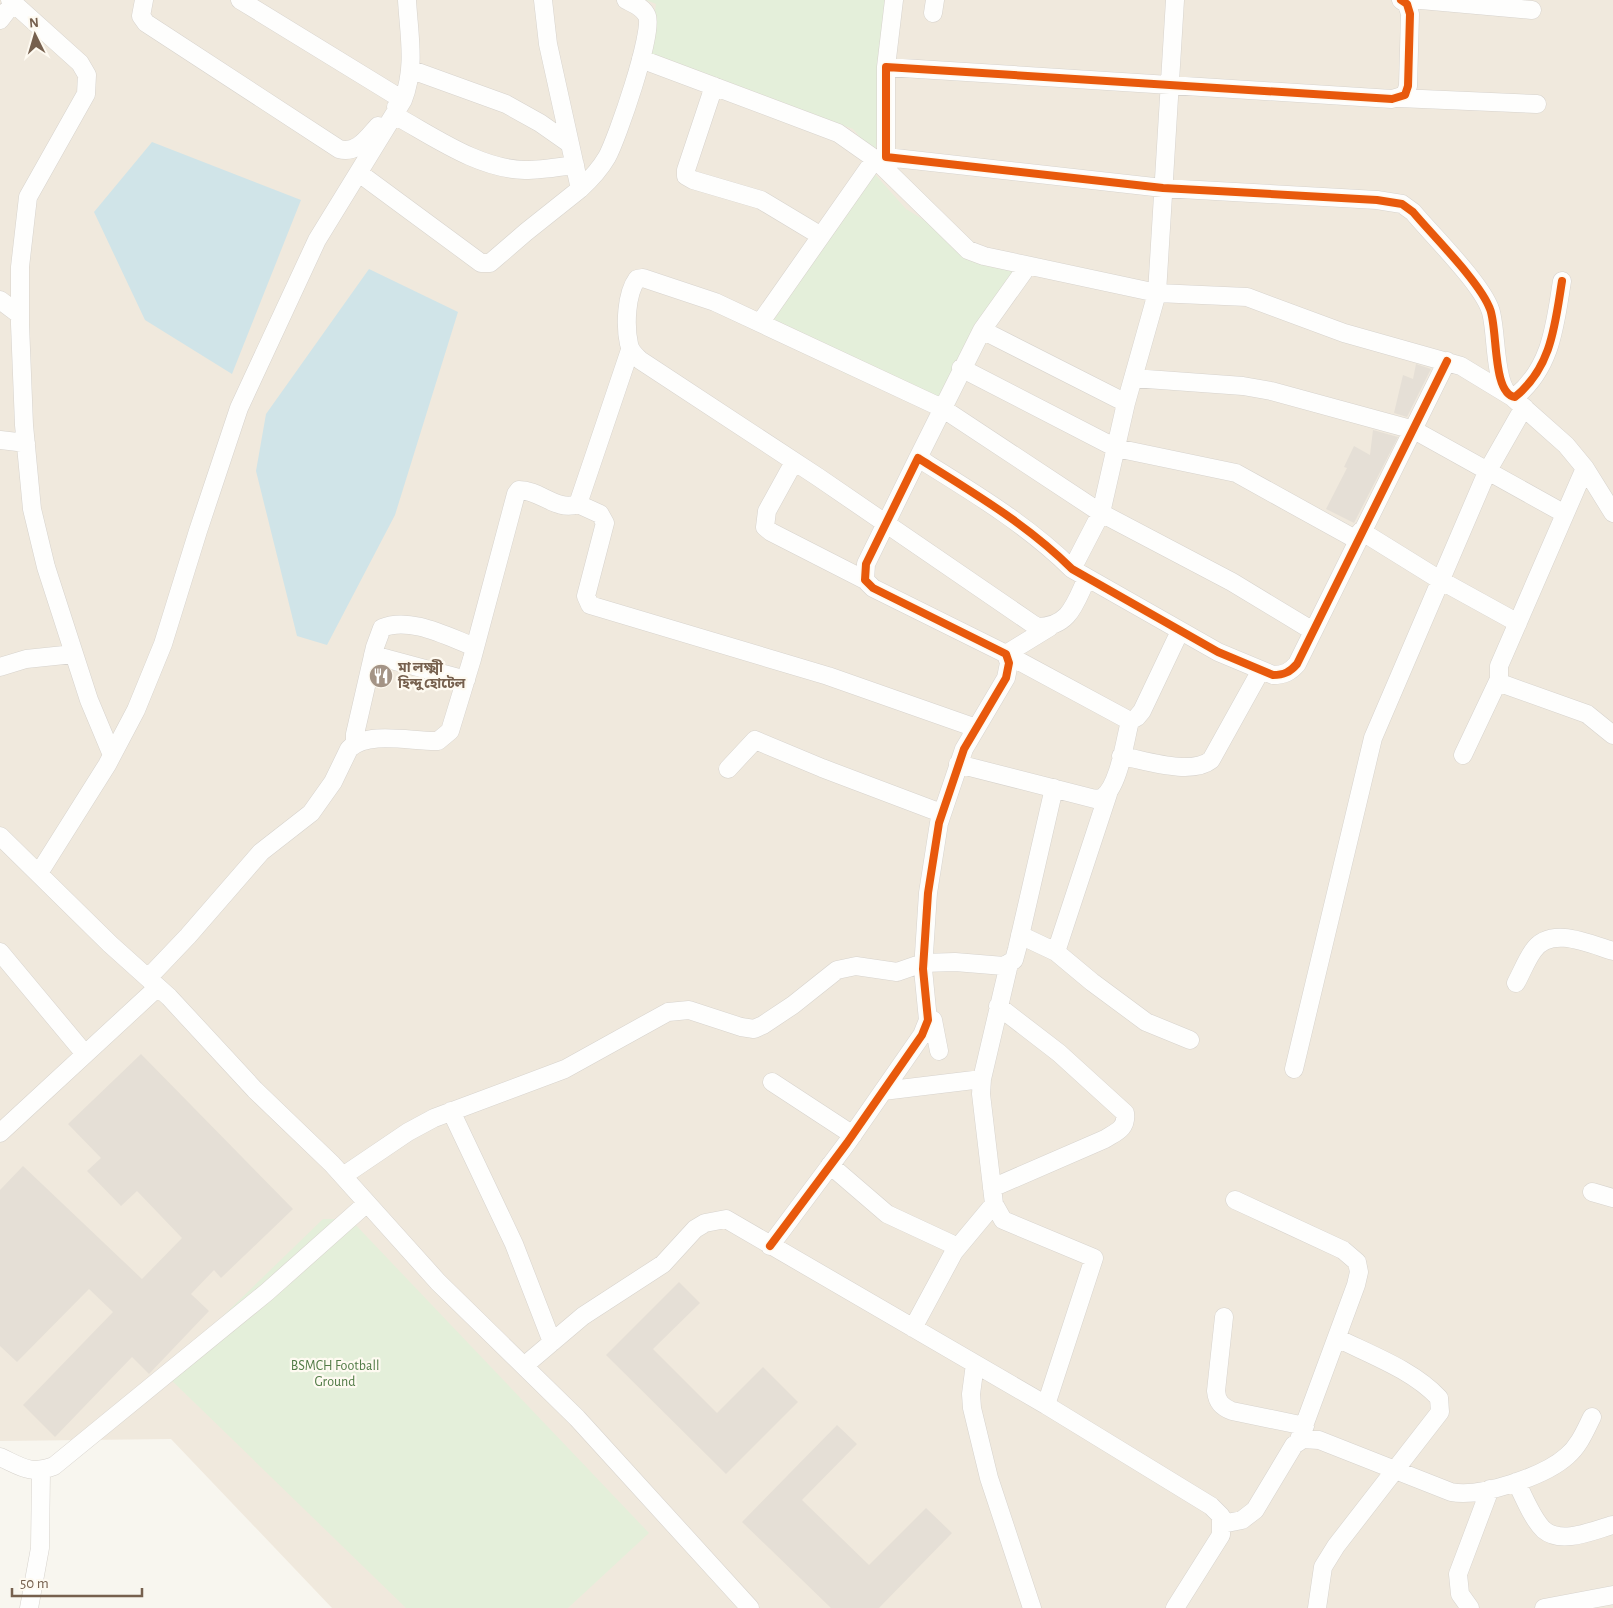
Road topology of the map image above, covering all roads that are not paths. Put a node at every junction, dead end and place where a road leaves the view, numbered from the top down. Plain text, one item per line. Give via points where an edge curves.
1 (144, 0) edge
2 (240, 0) edge
3 (407, 0) edge
4 (543, 0) edge
5 (626, 0) edge
6 (894, 0) edge
7 (1175, 0) edge
8 (1401, 0) edge
9 (1421, 0) edge
10 (11, 1) edge
11 (1532, 10) dead end
12 (0, 20) edge
13 (641, 59) junction
14 (886, 67) junction
15 (412, 70) junction
16 (714, 86) junction
17 (1169, 86) junction
18 (1399, 98) junction
19 (1537, 104) dead end
20 (399, 107) junction
21 (570, 144) junction
22 (880, 158) junction
23 (575, 165) junction
24 (359, 173) junction
25 (1163, 188) junction
26 (580, 189) junction
27 (821, 236) junction
28 (1027, 267) junction
29 (1562, 281) dead end
30 (1157, 294) junction
31 (0, 300) edge
32 (20, 315) junction
33 (760, 323) junction
34 (982, 330) junction
35 (630, 350) junction
36 (1447, 361) junction
37 (961, 368) junction
38 (1133, 378) junction
39 (1518, 402) junction
40 (1126, 403) junction
41 (942, 408) junction
42 (1414, 430) junction
43 (0, 440) edge
44 (26, 443) junction
45 (1116, 448) junction
46 (918, 458) junction
47 (794, 462) junction
48 (1585, 468) junction
49 (1487, 472) junction
50 (578, 504) junction
51 (1101, 513) junction
52 (1613, 513) edge
53 (1565, 514) junction
54 (887, 524) junction
55 (1359, 535) junction
56 (1080, 573) junction
57 (865, 580) junction
58 (1440, 580) junction
59 (1518, 623) junction
60 (1050, 627) junction
61 (1180, 631) junction
62 (1313, 632) junction
63 (475, 647) junction
64 (74, 654) junction
65 (1006, 654) junction
66 (373, 655) junction
67 (0, 667) edge
68 (1261, 670) junction
69 (1499, 679) junction
70 (466, 680) junction
71 (1130, 721) junction
72 (976, 728) junction
73 (1613, 736) edge
74 (355, 743) junction
75 (112, 755) junction
76 (1463, 755) dead end
77 (1121, 756) junction
78 (958, 764) junction
79 (728, 769) dead end
80 (1054, 788) junction
81 (1108, 794) junction
82 (942, 813) junction
83 (0, 836) edge
84 (39, 873) junction
85 (1020, 935) junction
86 (1613, 951) edge
87 (0, 952) edge
88 (1056, 952) junction
89 (923, 963) junction
90 (1009, 964) junction
91 (153, 982) junction
92 (1516, 983) dead end
93 (998, 1006) junction
94 (928, 1020) junction
95 (1190, 1040) dead end
96 (939, 1051) dead end
97 (85, 1054) junction
98 (1294, 1068) dead end
99 (982, 1079) junction
100 (772, 1082) dead end
101 (884, 1091) junction
102 (451, 1111) junction
103 (0, 1133) edge
104 (853, 1135) junction
105 (830, 1165) junction
106 (343, 1176) junction
107 (1592, 1192) dead end
108 (993, 1196) junction
109 (1613, 1198) edge
110 (1235, 1200) dead end
111 (367, 1203) junction
112 (770, 1246) junction
113 (958, 1247) junction
114 (1224, 1317) dead end
115 (913, 1328) junction
116 (1337, 1338) junction
117 (552, 1342) junction
118 (975, 1364) junction
119 (524, 1366) junction
120 (1046, 1405) junction
121 (1592, 1417) dead end
122 (1302, 1434) junction
123 (0, 1457) edge
124 (1396, 1470) junction
125 (41, 1471) junction
126 (1516, 1482) junction
127 (1490, 1489) junction
128 (1222, 1524) junction
129 (1613, 1525) edge
130 (1613, 1595) edge
131 (29, 1608) edge
132 (750, 1608) edge
133 (1032, 1608) edge
134 (1174, 1608) edge
135 (1317, 1608) edge
136 (1470, 1608) edge
137 (1544, 1608) edge

1 - 20 street via 141,16 146,23 339,149 348,152 358,147
2 - 20 street
3 - 15 street
4 - 21 street via 548,44
5 - 13 street via 640,7 648,17
6 - 14 street
7 - 17 street
8 - 18 street via 1407,4 1410,14 1408,86 1405,95
9 - 11 street
10 - 12 street
10 - 32 street via 80,64 87,75 86,94 28,198 21,254
13 - 16 street
13 - 26 street via 613,146 594,177
14 - 17 street
14 - 22 street
15 - 20 street
15 - 21 street via 506,104
16 - 22 street via 827,127
16 - 27 street via 686,176 761,200
17 - 18 street
17 - 25 street
18 - 19 street
20 - 23 street via 454,148 498,166 525,170
20 - 24 street
21 - 23 street
22 - 25 street
22 - 27 street
22 - 28 street via 968,250
23 - 26 street
24 - 26 street via 481,263 497,257
24 - 75 street via 318,240 239,408 163,644 136,710
25 - 30 street
25 - 39 street via 1402,204 1413,212 1486,301 1494,324 1500,382 1506,393
27 - 33 street
28 - 30 street
28 - 34 street
29 - 39 street via 1552,344 1528,385 1515,397
30 - 36 street via 1247,297 1344,333
30 - 38 street
31 - 32 street
32 - 44 street
33 - 35 street via 715,302 654,281 637,279 631,294 628,319
33 - 41 street
34 - 37 street
34 - 40 street
35 - 47 street via 640,360
35 - 50 street
36 - 39 street via 1462,366
36 - 42 street
37 - 41 street
37 - 45 street
38 - 40 street
38 - 42 street via 1271,391
39 - 48 street
39 - 49 street
40 - 45 street
41 - 46 street
41 - 51 street
42 - 49 street
42 - 55 street
43 - 44 street
44 - 64 street via 36,530
45 - 51 street
45 - 55 street via 1236,473
46 - 54 street
46 - 56 street via 976,494
47 - 54 street
47 - 57 street via 767,511 765,527
48 - 52 street
48 - 53 street
49 - 53 street
49 - 58 street
50 - 63 street via 564,506 526,490 519,490 516,494
50 - 72 street via 600,514 606,523 586,596 590,604 810,670
51 - 56 street
51 - 62 street via 1232,582
53 - 59 street
54 - 57 street via 866,564
54 - 60 street via 1037,627
55 - 58 street
55 - 62 street
56 - 60 street via 1069,613
56 - 61 street
57 - 65 street via 873,588
58 - 59 street
58 - 98 street via 1373,738
59 - 69 street via 1499,666
60 - 65 street
61 - 68 street
61 - 71 street via 1142,711
62 - 68 street via 1291,671 1273,675
63 - 66 street via 417,627 392,624 382,628
63 - 70 street
64 - 67 street via 26,659
64 - 75 street
65 - 71 street
65 - 72 street via 1009,663 1006,678
66 - 70 street
66 - 74 street via 354,734
68 - 77 street via 1211,760 1205,765 1188,768
69 - 73 street via 1504,684 1587,714
69 - 76 street
70 - 74 street via 450,731 438,741 370,738
71 - 77 street
72 - 78 street
74 - 91 street via 320,803 261,852
75 - 84 street
77 - 81 street
78 - 80 street
78 - 82 street
79 - 82 street via 754,740
80 - 81 street via 1094,798
80 - 85 street
81 - 88 street
82 - 89 street via 928,893
83 - 84 street
84 - 91 street
85 - 88 street
85 - 90 street via 1014,960
86 - 92 street via 1571,940 1545,940 1534,950
87 - 97 street
88 - 95 street via 1146,1022
89 - 90 street via 955,962 995,967
89 - 94 street
89 - 102 street via 897,972 856,966 837,970 793,1005 754,1029 689,1010 668,1012 565,1069
90 - 93 street
91 - 97 street
91 - 106 street via 254,1090
93 - 99 street
93 - 108 street via 1059,1053 1125,1113 1126,1121 1122,1129
94 - 96 street via 933,1020
94 - 101 street via 922,1036
97 - 103 street
99 - 101 street
99 - 108 street
100 - 104 street
101 - 104 street
102 - 106 street via 408,1132
102 - 117 street via 514,1244
104 - 105 street
105 - 112 street
105 - 113 street via 887,1214
106 - 111 street
107 - 109 street
108 - 113 street
108 - 120 street via 1003,1220 1094,1258
110 - 116 street via 1343,1250 1358,1262 1356,1285
111 - 119 street via 438,1282
111 - 125 street via 267,1292 54,1466
112 - 115 street
112 - 117 street via 726,1219 705,1223 695,1229 663,1264 583,1316
113 - 115 street
114 - 122 street via 1216,1391 1218,1401 1224,1408
115 - 118 street
116 - 122 street
116 - 124 street via 1404,1372 1439,1398 1440,1412
117 - 119 street
118 - 120 street
118 - 133 street via 972,1408 989,1478
119 - 132 street via 577,1418
120 - 128 street via 1212,1506
121 - 126 street via 1567,1457 1535,1477
122 - 124 street
122 - 128 street via 1255,1510 1242,1520
123 - 125 street via 28,1471
124 - 127 street via 1460,1494
124 - 135 street via 1323,1567
125 - 131 street via 40,1548
126 - 127 street
126 - 129 street via 1539,1524 1551,1534 1575,1535
127 - 136 street via 1458,1574 1460,1594
128 - 134 street via 1221,1535
130 - 137 street

